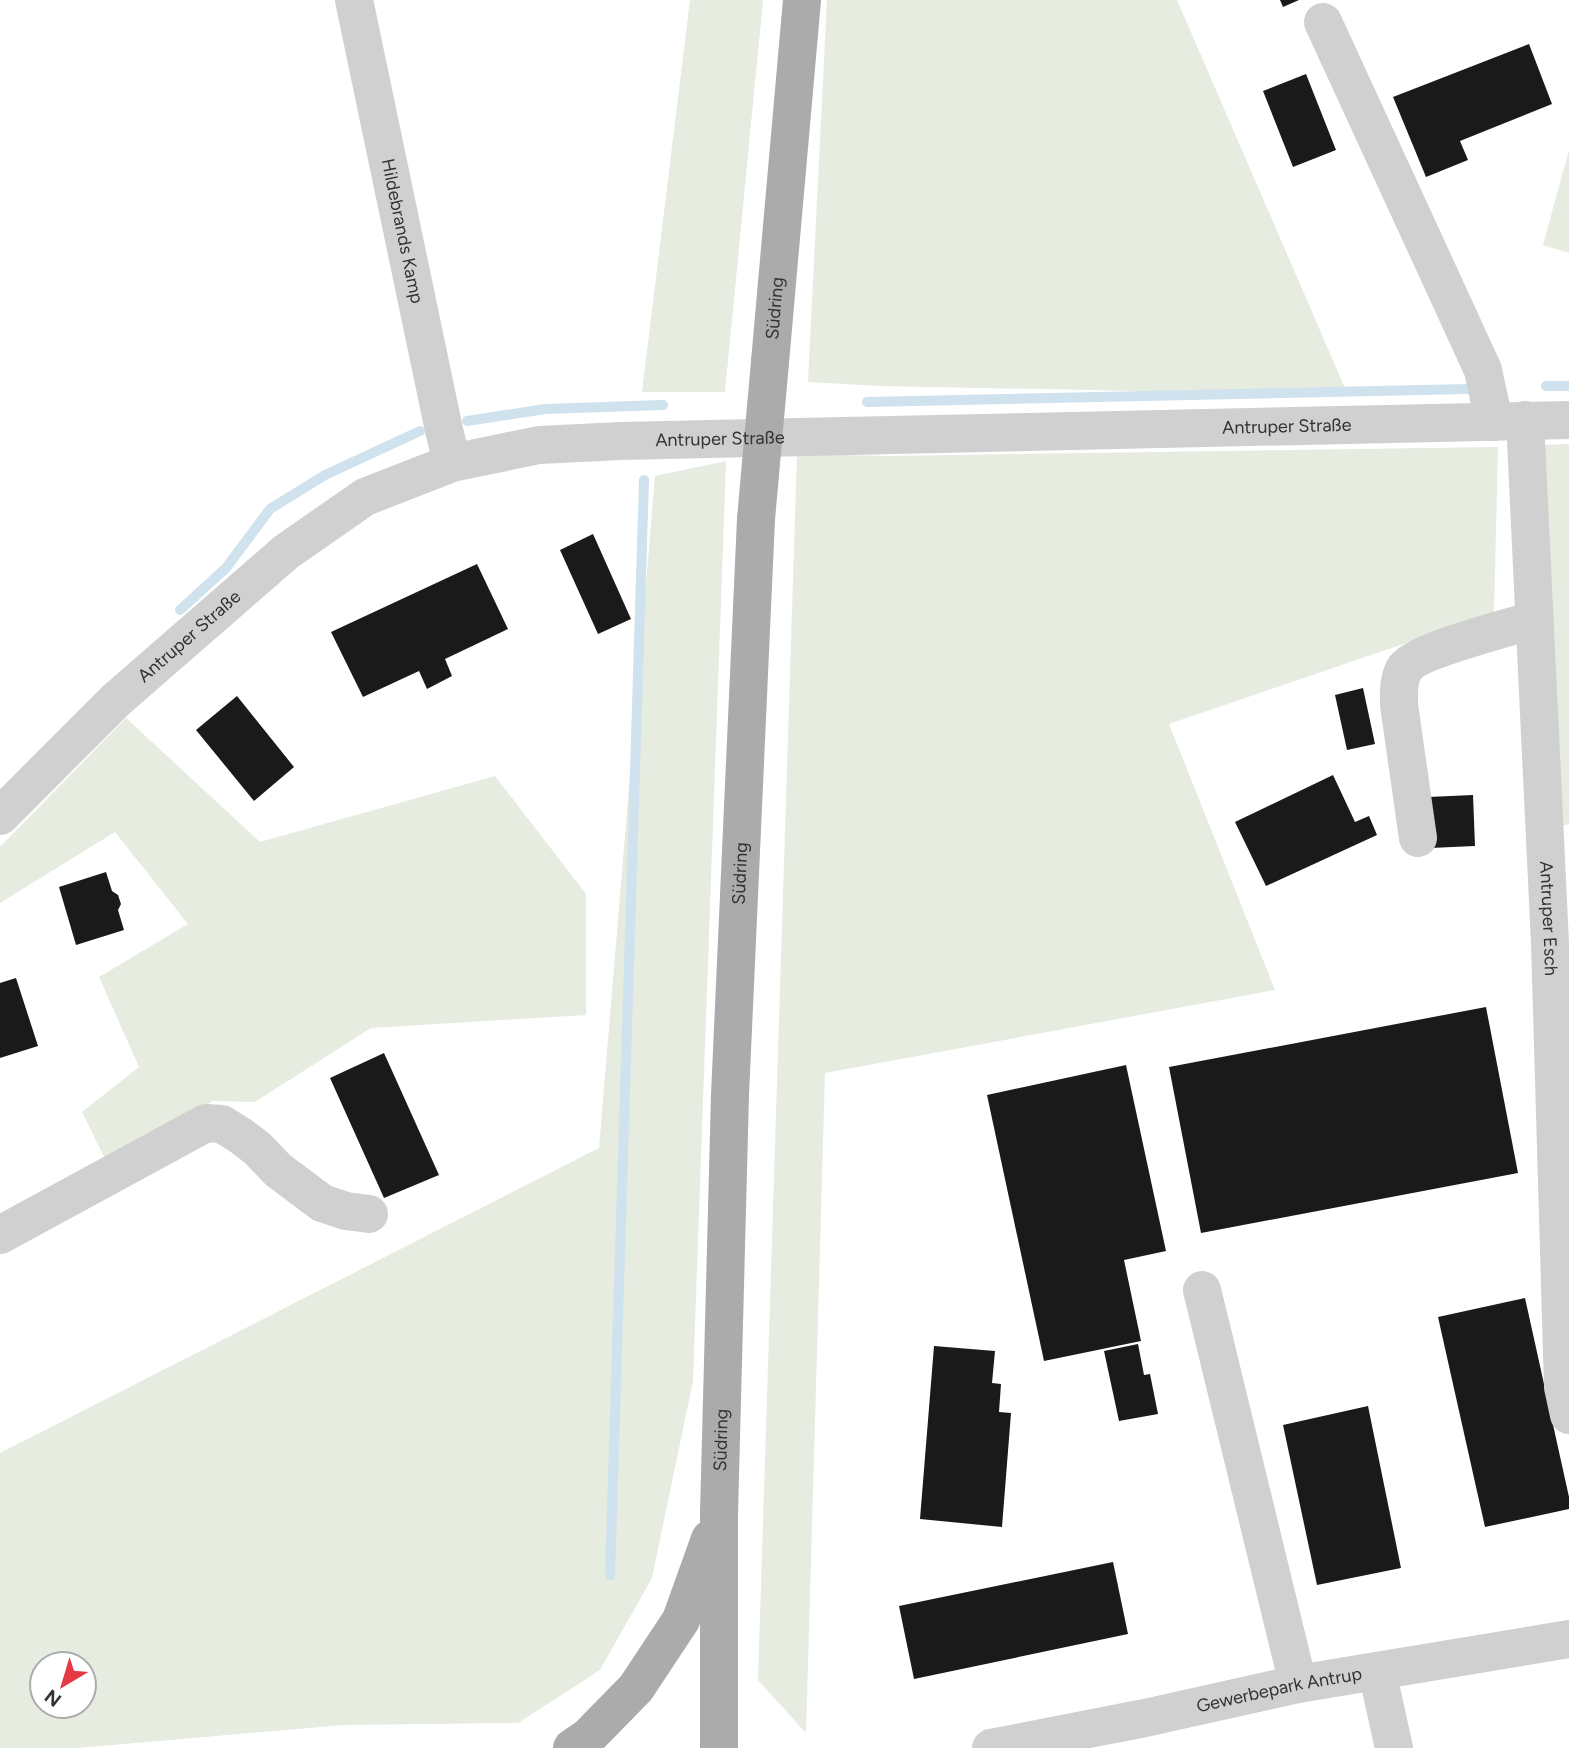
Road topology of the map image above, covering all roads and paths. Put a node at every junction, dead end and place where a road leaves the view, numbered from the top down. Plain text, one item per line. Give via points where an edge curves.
1 (354, 0) edge
2 (802, 0) edge
3 (1323, 22) dead end
4 (1569, 420) edge
5 (1509, 421) junction
6 (452, 463) junction
7 (1534, 620) junction
8 (0, 816) edge
9 (1419, 838) dead end
10 (369, 1214) dead end
11 (0, 1235) edge
12 (1202, 1290) dead end
13 (1569, 1415) edge
14 (719, 1514) junction
15 (1569, 1639) edge
16 (1377, 1671) junction
17 (1298, 1684) junction
18 (572, 1748) edge
19 (719, 1748) edge
20 (991, 1748) edge
21 (1394, 1748) edge

1 - 6 street, Hildebrands Kamp
2 - 14 main road, Südring, bridge via 756,519 730,1095
3 - 5 street, Antruper Esch
4 - 5 street, Antruper Straße
5 - 6 street, Antruper Straße via 621,441 539,445
5 - 7 street, Antruper Esch
6 - 8 street, Antruper Straße via 365,497 286,552 116,700
7 - 9 street via 1429,652 1406,667 1399,705
7 - 13 street, Antruper Esch via 1550,943 1563,1387
10 - 11 street via 322,1203 241,1136 222,1124 206,1123
12 - 17 street
14 - 18 main road via 681,1620 636,1688
14 - 19 main road, Südring
15 - 16 street, Gewerbepark Antrup
16 - 17 street, Gewerbepark Antrup
16 - 21 street
17 - 20 street, Gewerbepark Antrup

